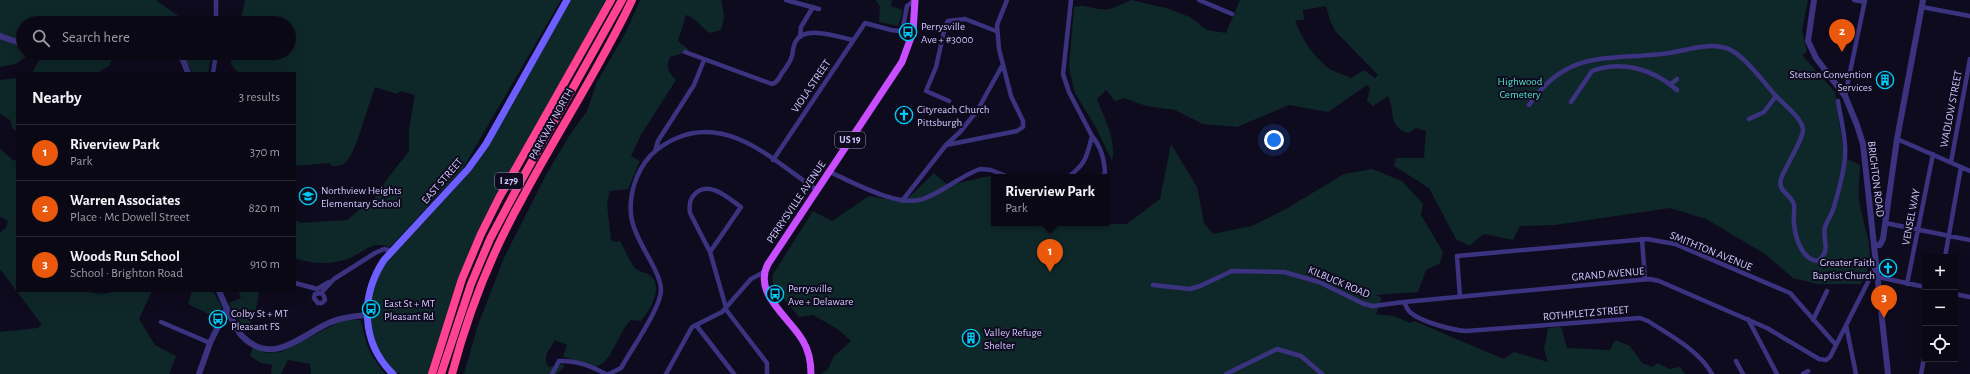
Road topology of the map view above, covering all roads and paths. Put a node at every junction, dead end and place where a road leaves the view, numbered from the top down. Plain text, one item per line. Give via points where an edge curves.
1 (216, 0) edge
2 (567, 0) edge
3 (611, 0) edge
4 (622, 0) edge
5 (632, 0) edge
6 (786, 0) edge
7 (915, 0) edge
8 (1007, 0) edge
9 (1071, 0) edge
10 (1199, 0) edge
11 (1814, 0) edge
12 (1854, 0) edge
13 (1923, 0) edge
14 (1865, 1) edge
15 (813, 7) junction
16 (1922, 7) junction
17 (820, 9) dead end
18 (1232, 14) dead end
19 (216, 16) edge
20 (1970, 16) edge
21 (996, 31) junction
22 (0, 36) edge
23 (800, 37) junction
24 (853, 40) junction
25 (16, 42) edge
26 (685, 52) dead end
27 (1970, 59) edge
28 (182, 60) edge
29 (215, 60) edge
30 (704, 60) junction
31 (1002, 66) junction
32 (188, 72) edge
33 (212, 72) edge
34 (1677, 79) dead end
35 (1671, 84) junction
36 (1677, 90) dead end
37 (1776, 96) junction
38 (1845, 96) junction
39 (949, 101) dead end
40 (1838, 101) dead end
41 (1571, 102) dead end
42 (1529, 105) dead end
43 (1749, 119) dead end
44 (1092, 136) junction
45 (1897, 139) junction
46 (946, 145) junction
47 (655, 151) junction
48 (1933, 154) junction
49 (773, 160) junction
50 (1951, 162) junction
51 (1961, 167) junction
52 (1970, 171) edge
53 (830, 172) junction
54 (1001, 174) edge
55 (1072, 174) edge
56 (1103, 174) edge
57 (817, 190) junction
58 (902, 201) junction
59 (1885, 223) junction
60 (1918, 229) junction
61 (1949, 235) junction
62 (1642, 239) junction
63 (1970, 240) edge
64 (1874, 245) junction
65 (393, 251) junction
66 (710, 252) junction
67 (1946, 254) edge
68 (1876, 265) junction
69 (764, 272) junction
70 (1878, 277) junction
71 (334, 279) junction
72 (1645, 279) junction
73 (296, 283) edge
74 (1907, 284) junction
75 (1153, 285) dead end
76 (1922, 286) edge
77 (1827, 291) dead end
78 (219, 292) edge
79 (321, 293) dead end
80 (1958, 295) edge
81 (1460, 297) junction
82 (1970, 297) edge
83 (1404, 302) junction
84 (227, 308) junction
85 (726, 309) junction
86 (367, 315) junction
87 (1748, 319) junction
88 (1814, 320) junction
89 (161, 322) dead end
90 (696, 325) junction
91 (1846, 326) junction
92 (210, 343) junction
93 (1836, 345) junction
94 (1736, 361) dead end
95 (1923, 362) edge
96 (1808, 371) dead end
97 (199, 374) edge
98 (393, 374) edge
99 (432, 374) edge
100 (441, 374) edge
101 (452, 374) edge
102 (552, 374) edge
103 (606, 374) edge
104 (609, 374) edge
105 (666, 374) edge
106 (734, 374) edge
107 (767, 374) edge
108 (811, 374) edge
109 (1226, 374) edge
110 (1322, 374) edge
111 (1712, 374) edge
112 (1743, 374) edge
113 (1777, 374) edge
114 (1803, 374) edge
115 (1856, 374) edge
116 (1888, 374) edge
117 (1921, 374) edge

1 - 19 street
2 - 65 main road, EAST STREET via 486,144 468,169
3 - 99 highway, PARKWAY NORTH / I 279 via 502,192 481,234 446,324
4 - 100 highway via 498,223 471,284
5 - 101 highway, PARKWAY NORTH / I 279 via 522,198 478,293 461,338
6 - 15 street
7 - 24 street, VIOLA STREET via 907,6 904,26 900,31 865,23
7 - 53 main road, PERRYSVILLE AVENUE / US 19 via 913,32 902,62
8 - 21 street
9 - 44 street via 1063,74 1069,92
10 - 18 street
11 - 38 street, BRIGHTON ROAD via 1808,41 1816,58
12 - 14 street
13 - 16 street
14 - 38 street
15 - 17 street
15 - 23 street via 801,27
16 - 20 street
16 - 45 street
21 - 31 street
21 - 39 street via 966,19 948,21 936,67 926,91
22 - 25 street
23 - 24 street via 822,33
23 - 30 street via 786,68 777,82 772,84
24 - 49 street, VIOLA STREET
26 - 30 street
27 - 50 street, WADLOW STREET
28 - 32 street
29 - 33 street
30 - 47 street via 694,85 658,141
31 - 46 street via 976,111
31 - 46 street via 1023,125 1017,131
34 - 35 street
35 - 36 street
35 - 41 street via 1630,66 1600,68 1587,76
37 - 40 street via 1803,126 1804,134 1780,182 1783,191 1794,204 1794,224 1801,247 1813,261 1823,257 1827,248 1824,238 1825,227 1845,164
37 - 42 street via 1737,53 1726,48 1697,47 1662,54 1600,57 1581,63 1564,70 1552,79
37 - 43 street via 1764,112
38 - 64 street, BRIGHTON ROAD via 1863,144
44 - 55 street via 1086,160
44 - 56 street via 1100,146
45 - 48 street
45 - 59 street
46 - 58 street
47 - 49 street via 683,135 716,132 739,138
47 - 104 street via 642,167 636,181 631,214 636,235 659,280 661,294 624,363
48 - 50 street
48 - 60 street, VENSEL WAY
49 - 57 street
50 - 51 street
51 - 52 street
51 - 61 street
53 - 57 main road, PERRYSVILLE AVENUE / US 19
53 - 58 street
54 - 58 street via 980,169 923,199
57 - 69 main road, PERRYSVILLE AVENUE / US 19
59 - 60 street
59 - 64 street via 1882,243
60 - 61 street
60 - 74 street, VENSEL WAY
61 - 63 street
61 - 67 street
62 - 72 street
62 - 81 street, SMITHTON AVENUE via 1457,256
62 - 88 street, SMITHTON AVENUE via 1675,244 1787,292
64 - 68 street, BRIGHTON ROAD
65 - 71 street via 384,249 375,252
65 - 86 main road, EAST STREET via 375,273 370,288
66 - 66 street via 689,207 692,198 702,190 712,189 741,207
66 - 85 street
68 - 70 street, BRIGHTON ROAD
68 - 91 street
69 - 85 street via 751,279
69 - 108 main road via 766,291 805,345
70 - 74 street
70 - 116 street, BRIGHTON ROAD
71 - 73 street via 318,289
71 - 79 street
72 - 81 street, GRAND AVENUE
72 - 87 street, GRAND AVENUE via 1659,282
74 - 76 street
75 - 83 street, KILBUCK ROAD via 1190,289 1232,271 1277,272 1319,282 1364,304 1373,306
77 - 88 street
78 - 84 street
80 - 82 street
81 - 83 street, GRAND AVENUE
83 - 111 street, ROTHPLETZ STREET via 1414,315 1452,329 1466,331 1640,318 1688,348
84 - 86 street via 242,336 262,348 269,349 284,347 347,316
84 - 92 street
85 - 90 street
85 - 107 street via 767,364
86 - 98 main road, EAST STREET via 369,335 375,350
87 - 93 street, GRAND AVENUE via 1778,333 1819,359 1828,359
87 - 113 street
88 - 93 street, SMITHTON AVENUE
89 - 92 street
90 - 105 street via 691,329
90 - 106 street
91 - 93 street
91 - 115 street
92 - 97 street
94 - 112 street
95 - 117 street
96 - 114 street
102 - 103 street via 559,361 568,360
109 - 110 street via 1277,349 1301,356

